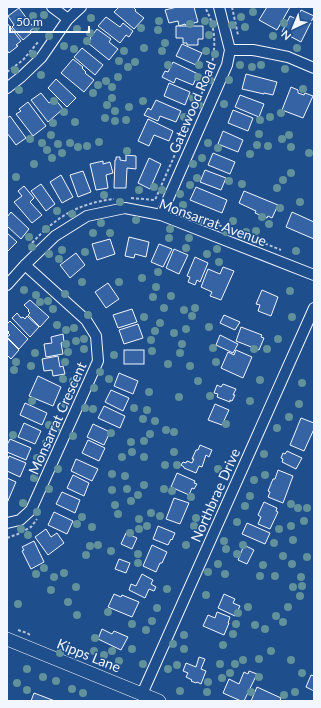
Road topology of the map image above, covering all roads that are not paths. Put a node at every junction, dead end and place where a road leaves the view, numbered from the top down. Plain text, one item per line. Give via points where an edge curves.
1 (52, 7) edge
2 (81, 7) edge
3 (219, 7) edge
4 (68, 19) junction
5 (230, 50) junction
6 (314, 68) edge
7 (7, 88) edge
8 (161, 215) junction
9 (25, 265) junction
10 (314, 275) edge
11 (7, 285) edge
12 (314, 308) edge
13 (7, 523) edge
14 (7, 639) edge
15 (142, 694) junction
16 (159, 701) edge

1 - 4 street
2 - 4 street
3 - 5 street, Gatewood Road
4 - 7 street via 41,58
5 - 6 street via 253,50 288,57
5 - 8 street, Gatewood Road via 227,65
8 - 9 street, Monsarrat Avenue via 125,208 87,216 55,236
8 - 10 street, Monsarrat Avenue
9 - 11 street, Monsarrat Avenue
9 - 13 street, Monsarrat Crescent via 86,320 96,336 98,361 31,510 20,520
12 - 15 street, Northbrae Drive
14 - 15 street, Kipps Lane
15 - 16 street, Kipps Lane

